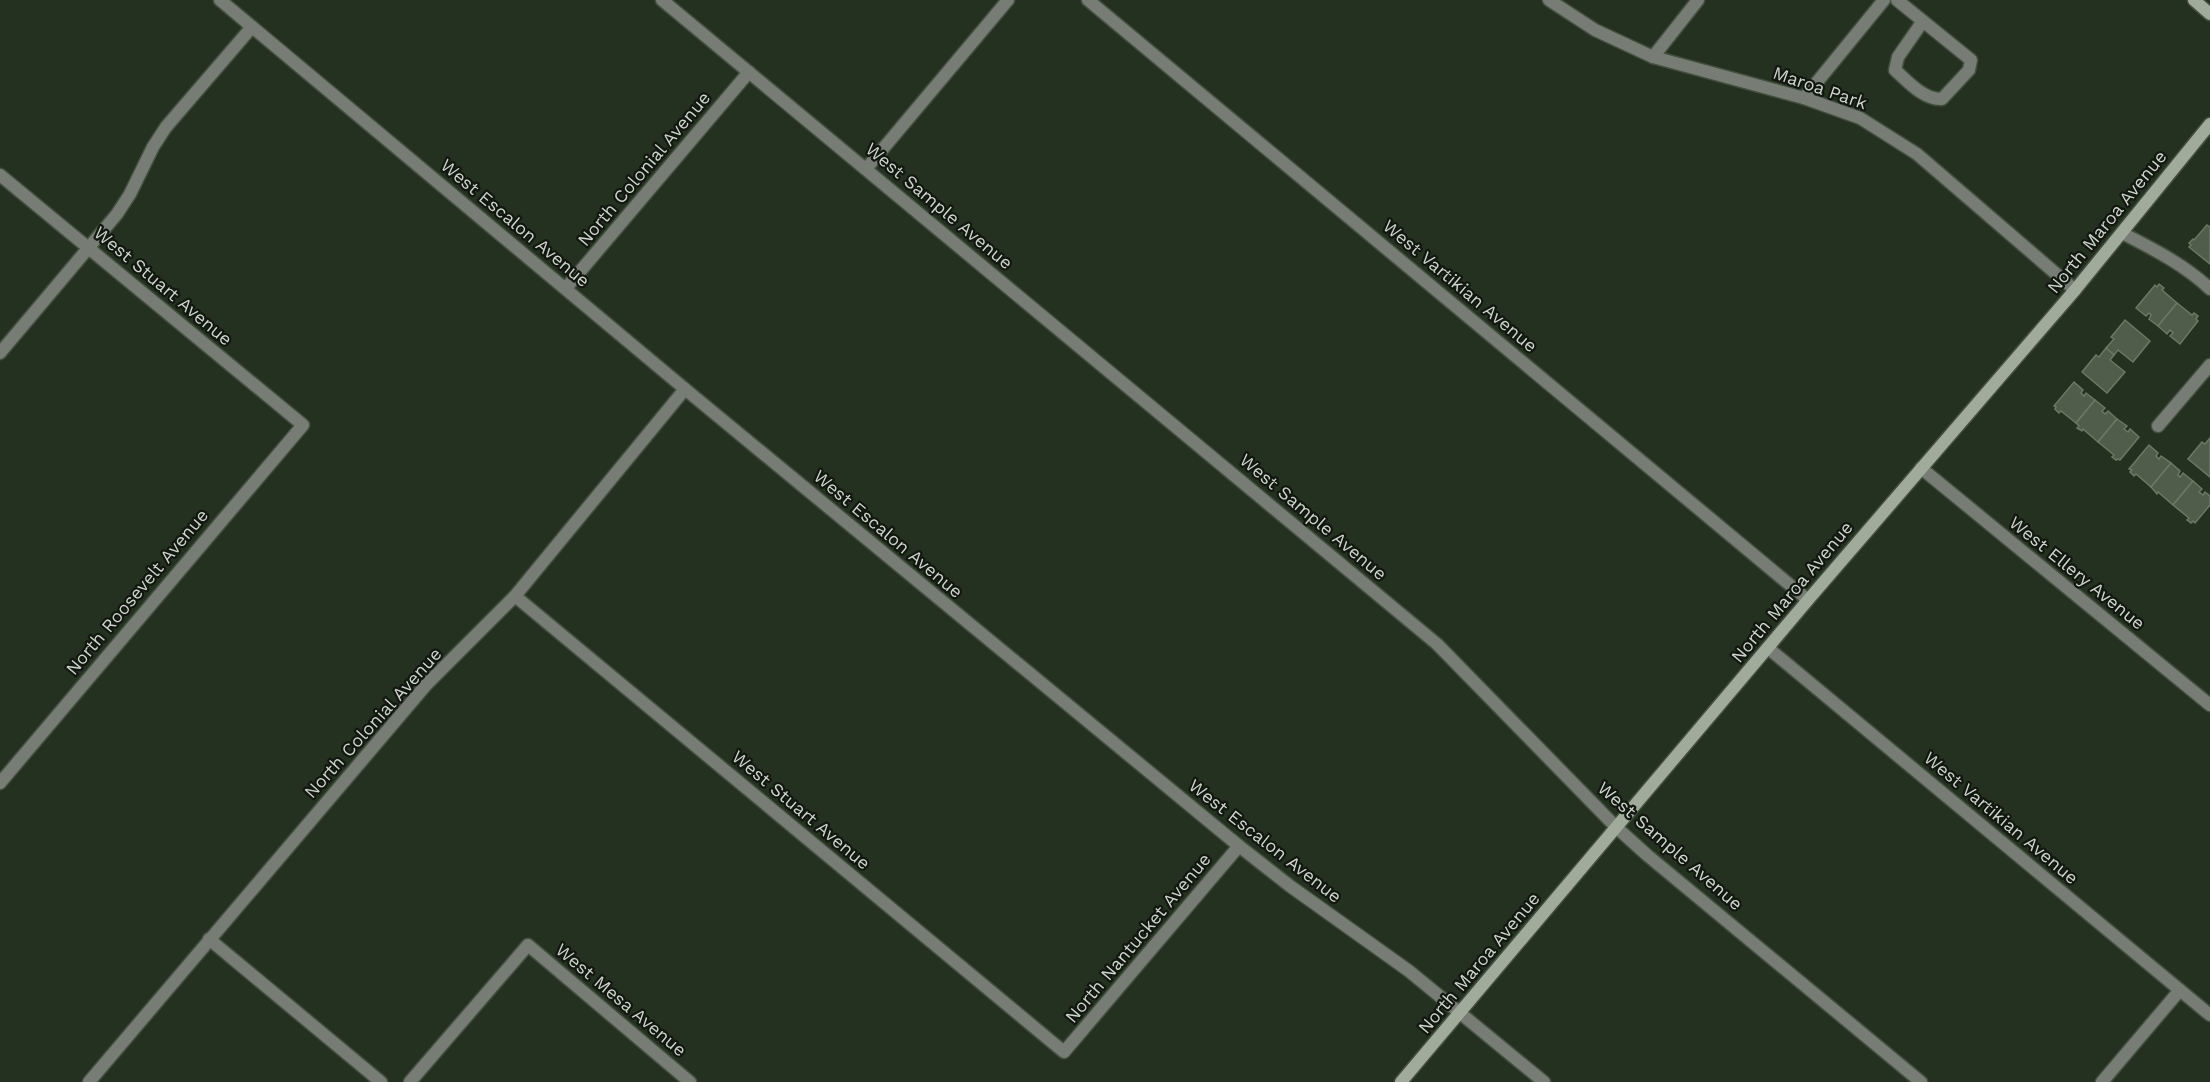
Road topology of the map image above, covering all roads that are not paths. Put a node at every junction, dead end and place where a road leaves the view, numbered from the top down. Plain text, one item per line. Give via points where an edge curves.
1 (220, 0) edge
2 (663, 0) edge
3 (1008, 0) edge
4 (1088, 0) edge
5 (1550, 0) edge
6 (1698, 0) edge
7 (1884, 0) edge
8 (1897, 0) edge
9 (2194, 0) edge
10 (2210, 14) edge
11 (1923, 21) junction
12 (252, 27) junction
13 (1653, 57) junction
14 (748, 72) junction
15 (1804, 98) junction
16 (2210, 124) edge
17 (866, 169) junction
18 (0, 175) edge
19 (2122, 233) junction
20 (89, 248) junction
21 (566, 288) junction
22 (2210, 289) edge
23 (2075, 290) junction
24 (0, 353) edge
25 (2210, 365) edge
26 (685, 389) junction
27 (303, 424) joint
28 (2158, 426) dead end
29 (1921, 468) junction
30 (515, 596) junction
31 (1808, 600) junction
32 (1768, 648) junction
33 (2210, 705) edge
34 (0, 783) edge
35 (1616, 827) junction
36 (1239, 846) junction
37 (209, 939) junction
38 (2180, 990) junction
39 (1461, 1013) junction
40 (2210, 1015) edge
41 (1064, 1053) joint
42 (89, 1082) edge
43 (381, 1082) edge
44 (410, 1082) edge
45 (690, 1082) edge
46 (1401, 1082) edge
47 (1545, 1082) edge
48 (1921, 1082) edge
49 (2102, 1082) edge

1 - 12 street, West Escalon Avenue
2 - 14 street, West Sample Avenue
3 - 17 street
4 - 31 street, West Vartikian Avenue
5 - 13 street, Maroa Park via 1594,30
6 - 13 street
7 - 15 street
8 - 11 street
9 - 10 main road
11 - 11 street via 1971,60 1969,70 1942,99 1926,95 1895,70 1898,57
12 - 20 street via 166,127 130,194
12 - 21 street, West Escalon Avenue
13 - 15 street, Maroa Park
14 - 17 street, West Sample Avenue
14 - 21 street, North Colonial Avenue
15 - 23 street, Maroa Park via 1860,118 1917,154
16 - 19 main road, North Maroa Avenue
17 - 35 street, West Sample Avenue via 1437,644
18 - 20 street, West Stuart Avenue
19 - 22 street via 2164,255
19 - 23 main road, North Maroa Avenue
20 - 24 street
20 - 27 street, West Stuart Avenue
21 - 26 street, West Escalon Avenue
23 - 29 main road, North Maroa Avenue
25 - 28 street
26 - 30 street, North Colonial Avenue
26 - 36 street, West Escalon Avenue
27 - 34 street, North Roosevelt Avenue
29 - 31 main road, North Maroa Avenue
29 - 33 street, West Ellery Avenue
30 - 37 street, North Colonial Avenue via 426,685
30 - 41 street, West Stuart Avenue
31 - 32 main road, North Maroa Avenue
32 - 35 main road, North Maroa Avenue
32 - 38 street, West Vartikian Avenue
35 - 39 main road, North Maroa Avenue
35 - 48 street, West Sample Avenue
36 - 39 street, West Escalon Avenue
36 - 41 street, North Nantucket Avenue
37 - 42 street, North Colonial Avenue
37 - 43 street
38 - 40 street, West Vartikian Avenue
38 - 49 street
39 - 46 main road, North Maroa Avenue
39 - 47 street, West Escalon Avenue
44 - 45 street, West Mesa Avenue via 528,945

